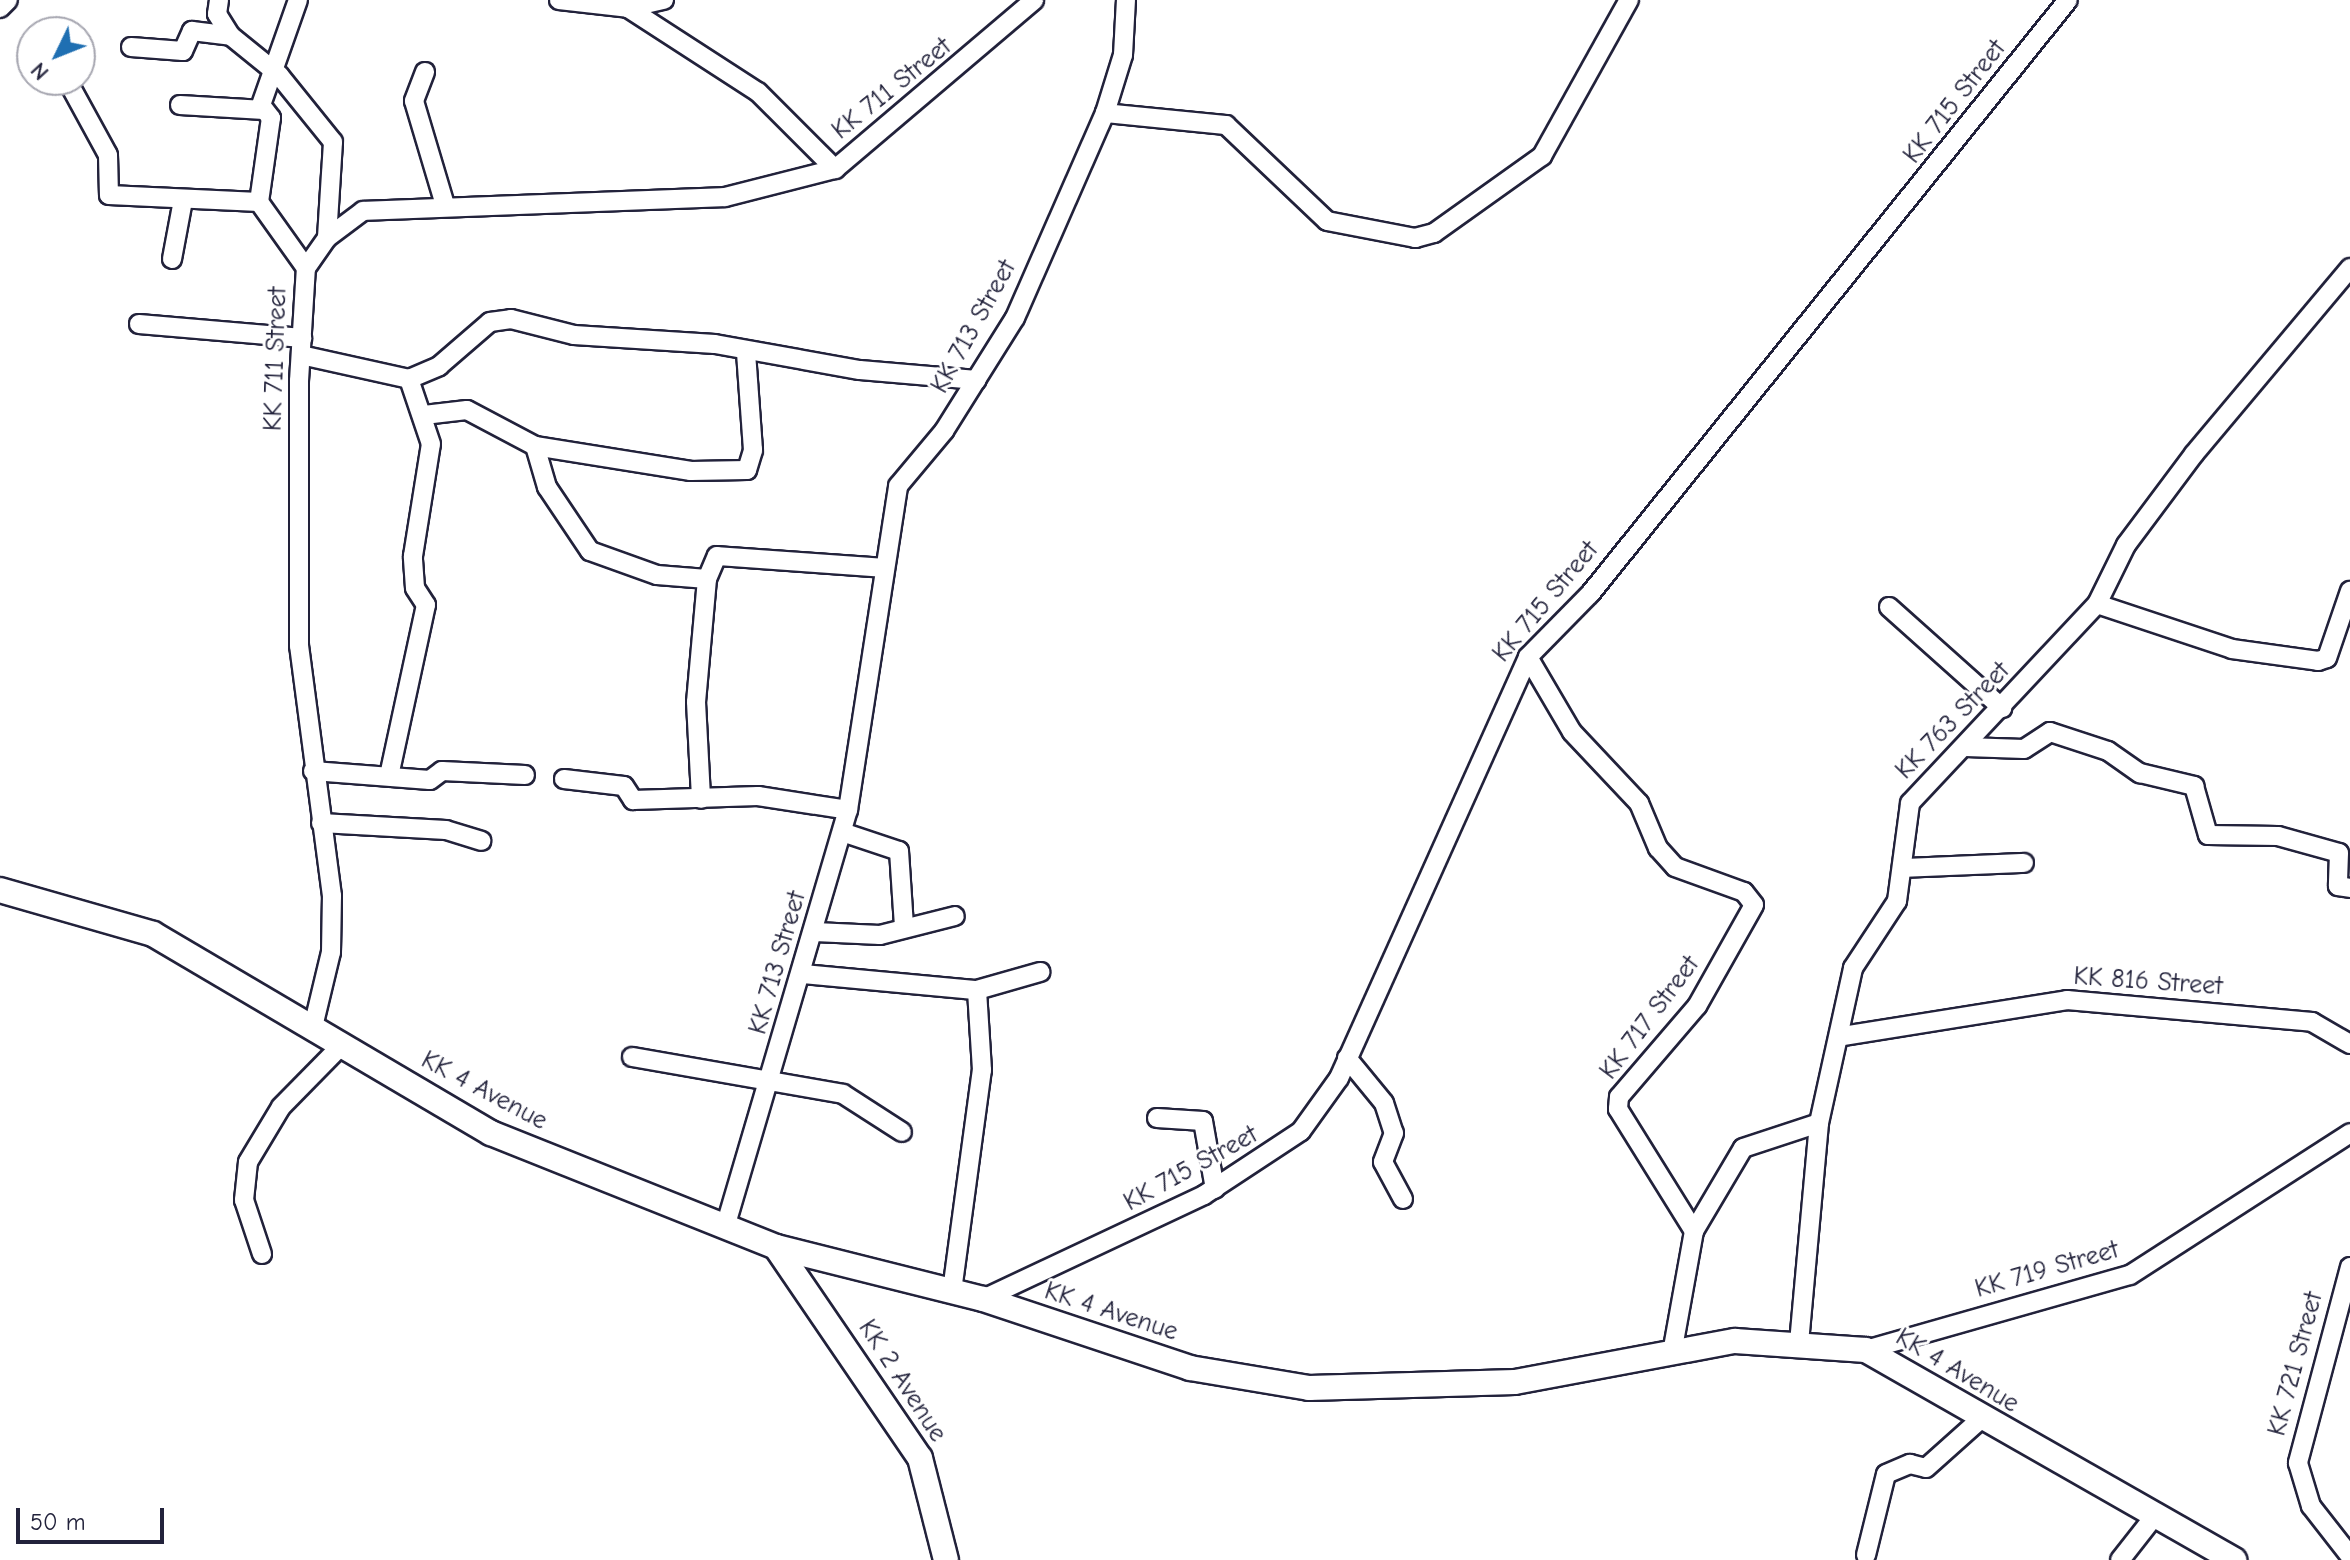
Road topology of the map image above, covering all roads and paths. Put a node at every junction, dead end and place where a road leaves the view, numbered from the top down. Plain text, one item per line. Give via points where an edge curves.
1 (8, 0) edge
2 (219, 0) edge
3 (298, 0) edge
4 (559, 0) edge
5 (664, 0) edge
6 (1034, 0) edge
7 (1126, 0) edge
8 (1629, 0) edge
9 (2068, 0) edge
10 (628, 4) edge
11 (0, 8) edge
12 (231, 36) junction
13 (131, 47) dead end
14 (274, 70) junction
15 (425, 72) dead end
16 (76, 96) edge
17 (180, 105) dead end
18 (264, 110) junction
19 (1105, 113) junction
20 (835, 169) junction
21 (183, 200) junction
22 (259, 202) junction
23 (445, 205) junction
24 (327, 238) junction
25 (172, 259) dead end
26 (306, 268) junction
27 (2350, 268) edge
28 (139, 324) dead end
29 (301, 347) junction
30 (746, 352) junction
31 (409, 379) junction
32 (977, 380) junction
33 (424, 415) junction
34 (535, 446) junction
35 (884, 568) junction
36 (707, 579) junction
37 (2350, 591) edge
38 (2097, 604) junction
39 (1889, 607) dead end
40 (1528, 657) junction
41 (2002, 708) junction
42 (1966, 747) junction
43 (313, 771) junction
44 (525, 775) dead end
45 (389, 776) junction
46 (564, 779) dead end
47 (701, 799) junction
48 (848, 810) junction
49 (321, 823) junction
50 (842, 832) junction
51 (481, 841) dead end
52 (2024, 863) dead end
53 (1903, 868) junction
54 (2350, 888) edge
55 (0, 890) edge
56 (955, 916) dead end
57 (904, 927) junction
58 (815, 932) junction
59 (1040, 972) dead end
60 (803, 974) junction
61 (977, 990) junction
62 (313, 1027) junction
63 (1843, 1036) junction
64 (343, 1044) junction
65 (2350, 1044) edge
66 (632, 1057) dead end
67 (1347, 1058) junction
68 (769, 1083) junction
69 (1157, 1118) dead end
70 (1819, 1123) junction
71 (902, 1132) dead end
72 (2350, 1133) edge
73 (1215, 1189) junction
74 (1403, 1199) dead end
75 (726, 1224) junction
76 (1694, 1231) junction
77 (776, 1247) junction
78 (262, 1254) dead end
79 (2350, 1267) edge
80 (952, 1291) junction
81 (983, 1299) junction
82 (1799, 1343) junction
83 (1866, 1350) junction
84 (1672, 1353) junction
85 (1982, 1418) junction
86 (2153, 1518) junction
87 (1866, 1555) dead end
88 (2350, 1556) edge
89 (946, 1560) edge
90 (2120, 1560) edge
91 (2234, 1560) edge

1 - 11 street
2 - 12 street via 217,14
3 - 14 street
4 - 10 street
5 - 10 street
6 - 20 street, KK 711 Street
7 - 19 street, KK 713 Street via 1123,55
8 - 19 street via 1542,156 1434,233 1415,238 1327,221 1226,125
9 - 40 street, KK 715 Street via 1590,594
10 - 20 street via 758,92
12 - 13 street via 192,31 183,51
12 - 14 street
14 - 18 street
14 - 24 street via 333,142
15 - 23 street via 414,101
16 - 21 street via 108,155 109,195
17 - 18 street
18 - 22 street via 271,118
19 - 32 street, KK 713 Street via 1015,318
20 - 23 street, KK 711 Street via 725,197
21 - 22 street
21 - 25 street
22 - 26 street
23 - 24 street, KK 711 Street via 363,211
24 - 26 street, KK 711 Street
26 - 29 street, KK 711 Street
27 - 38 street, KK 763 Street via 2194,454 2126,545
28 - 29 street
29 - 31 street
29 - 43 street, KK 711 Street via 299,646
30 - 31 street via 574,335 511,319 490,322 439,366
30 - 32 street
30 - 34 street via 751,470 691,471
31 - 33 street
32 - 35 street, KK 713 Street via 898,486
33 - 34 street via 467,410
33 - 45 street via 430,474 413,556 415,588 426,605
34 - 36 street via 547,487 590,551 657,575
35 - 36 street via 717,556
35 - 48 street, KK 713 Street
36 - 47 street via 696,702
37 - 38 street via 2327,658 2318,661 2232,649
38 - 41 street, KK 763 Street
39 - 41 street
40 - 67 street, KK 715 Street
40 - 76 street, KK 717 Street via 1572,732 1639,803 1658,848 1675,867 1753,898 1697,1006 1619,1097 1618,1109
41 - 42 street, KK 763 Street
42 - 53 street, KK 763 Street via 1910,803
42 - 54 street via 2024,749 2050,732 2108,751 2140,773 2194,786 2208,835 2278,836 2339,853 2338,886
43 - 45 street
43 - 49 street, KK 711 Street
44 - 45 street
46 - 47 street via 624,786 633,800
47 - 48 street via 803,798
48 - 50 street, KK 713 Street
49 - 51 street via 446,830
49 - 62 street, KK 711 Street via 331,952
50 - 57 street via 899,851
50 - 58 street, KK 713 Street
52 - 53 street
53 - 63 street, KK 763 Street via 1897,901 1853,968
55 - 62 main road, KK 4 Avenue via 153,934
56 - 57 street
57 - 58 street via 846,937
58 - 60 street, KK 713 Street
59 - 61 street
60 - 61 street
60 - 68 street, KK 713 Street
61 - 80 street via 982,1070
62 - 64 main road, KK 4 Avenue
63 - 65 street, KK 816 Street via 2067,1000 2312,1022
63 - 70 street, KK 763 Street
64 - 75 main road, KK 4 Avenue via 491,1133
64 - 78 street via 281,1107 248,1162 244,1200
66 - 68 street
67 - 73 street, KK 715 Street via 1301,1131
67 - 74 street via 1384,1103 1394,1133 1383,1162
68 - 71 street via 843,1094
68 - 75 street, KK 713 Street
69 - 73 street via 1203,1121
70 - 76 street via 1743,1148
70 - 82 street, KK 763 Street
72 - 83 street, KK 719 Street via 2130,1275
73 - 81 street, KK 715 Street
75 - 77 main road, KK 4 Avenue
76 - 84 street
77 - 80 main road, KK 4 Avenue
77 - 89 main road, KK 2 Avenue via 920,1458
79 - 88 street, KK 721 Street via 2298,1463 2311,1506
80 - 81 main road, KK 4 Avenue
81 - 84 main road, KK 4 Avenue via 1190,1368 1309,1388 1515,1382
82 - 83 main road, KK 4 Avenue
82 - 84 main road, KK 4 Avenue via 1735,1341
83 - 85 main road, KK 4 Avenue
85 - 86 main road, KK 4 Avenue
85 - 87 street via 1926,1468 1910,1464 1886,1474
86 - 90 street
86 - 91 main road, KK 4 Avenue

